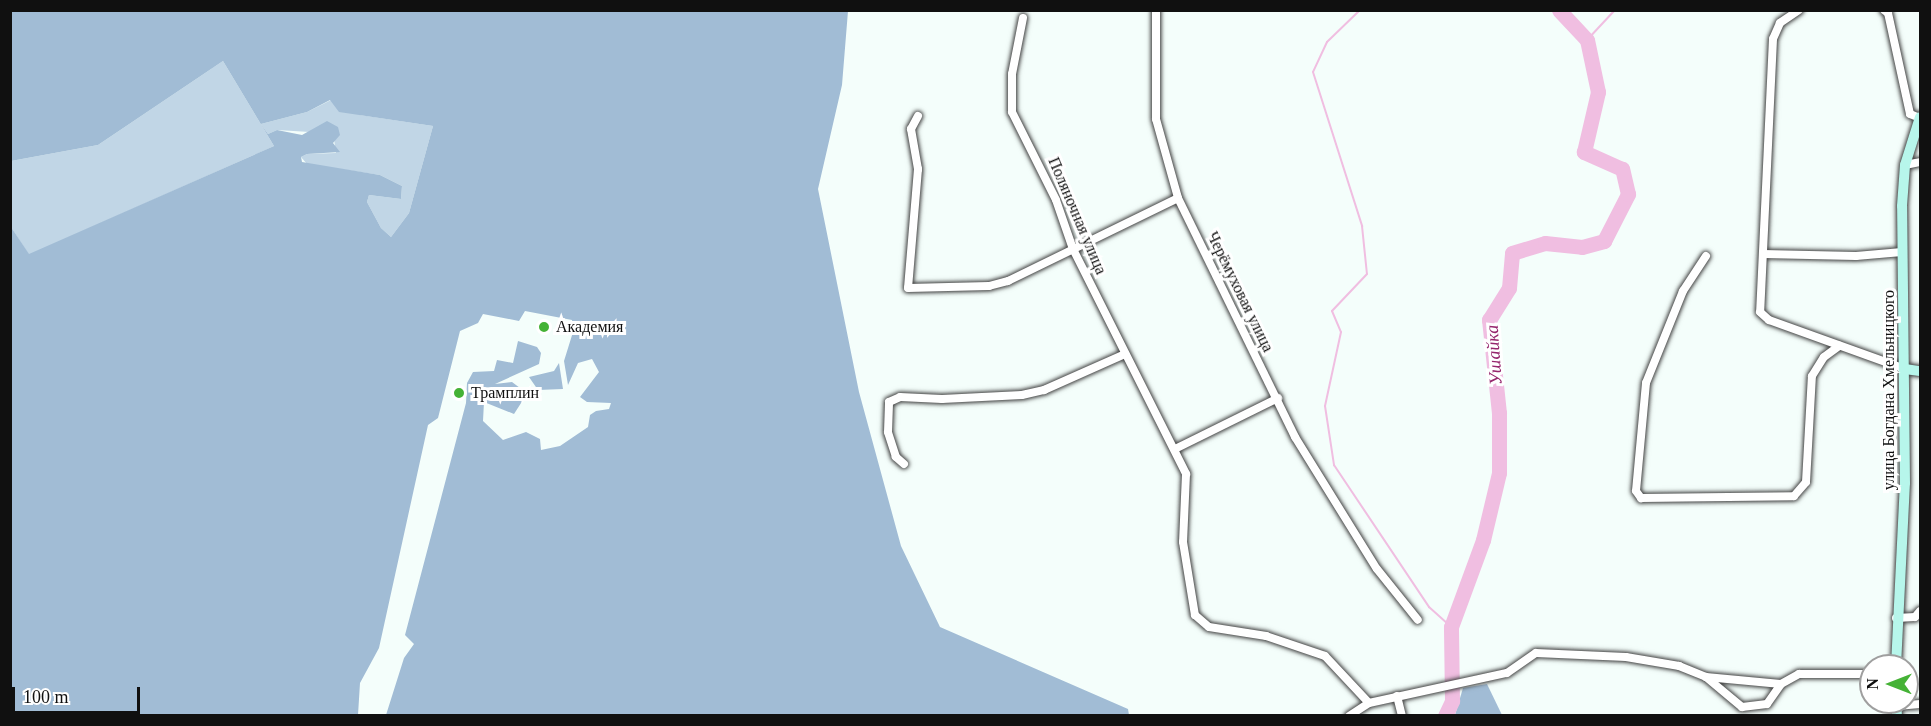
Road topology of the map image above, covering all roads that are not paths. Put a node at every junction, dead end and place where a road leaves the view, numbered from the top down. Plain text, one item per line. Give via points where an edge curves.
1 (1156, 10) edge
2 (1799, 10) edge
3 (1884, 10) edge
4 (1023, 18) dead end
5 (918, 116) dead end
6 (1920, 117) edge
7 (1920, 162) edge
8 (1905, 165) junction
9 (1178, 198) junction
10 (1073, 249) junction
11 (1902, 252) junction
12 (1763, 254) junction
13 (1706, 256) dead end
14 (1839, 346) junction
15 (1125, 354) junction
16 (1905, 369) junction
17 (1920, 371) edge
18 (1278, 398) junction
19 (1175, 450) junction
20 (904, 464) dead end
21 (1920, 611) edge
22 (1896, 618) junction
23 (1418, 620) dead end
24 (1896, 654) edge
25 (1859, 674) edge
26 (1706, 677) junction
27 (1781, 684) junction
28 (1397, 696) junction
29 (1369, 703) junction
30 (1349, 716) edge
31 (1402, 716) edge

1 - 9 street, Черёмуховая улица via 1156,119
2 - 12 street via 1780,22 1773,39
3 - 6 street via 1888,13 1910,114
4 - 10 street, Поляночная улица via 1012,74 1012,112 1056,200
5 - 10 street via 911,129 918,169 908,288 989,286 1014,279
6 - 8 street, улица Богдана Хмельницкого
7 - 8 street
8 - 11 street, улица Богдана Хмельницкого
9 - 10 street
9 - 18 street, Черёмуховая улица
10 - 15 street, Поляночная улица
11 - 12 street
11 - 16 street, улица Богдана Хмельницкого
12 - 14 street via 1762,315
13 - 14 street via 1683,291 1646,383 1636,491 1648,500 1777,498 1794,496 1803,489 1812,376 1824,357
14 - 16 street
15 - 19 street, Поляночная улица
15 - 20 street via 1044,390 1022,395 900,397 889,402 888,432 896,457
16 - 17 street
16 - 22 street, улица Богдана Хмельницкого via 1905,483
18 - 19 street
18 - 23 street, Черёмуховая улица via 1334,503 1377,569
19 - 29 street, Поляночная улица via 1185,474 1183,542 1195,615 1209,627 1266,636 1325,656
21 - 22 street via 1915,617
22 - 24 street, улица Богдана Хмельницкого
25 - 27 street via 1799,674
26 - 27 street
26 - 27 street via 1735,705 1767,705
26 - 28 street via 1658,661 1531,654 1507,673
28 - 29 street
28 - 31 street
29 - 30 street

